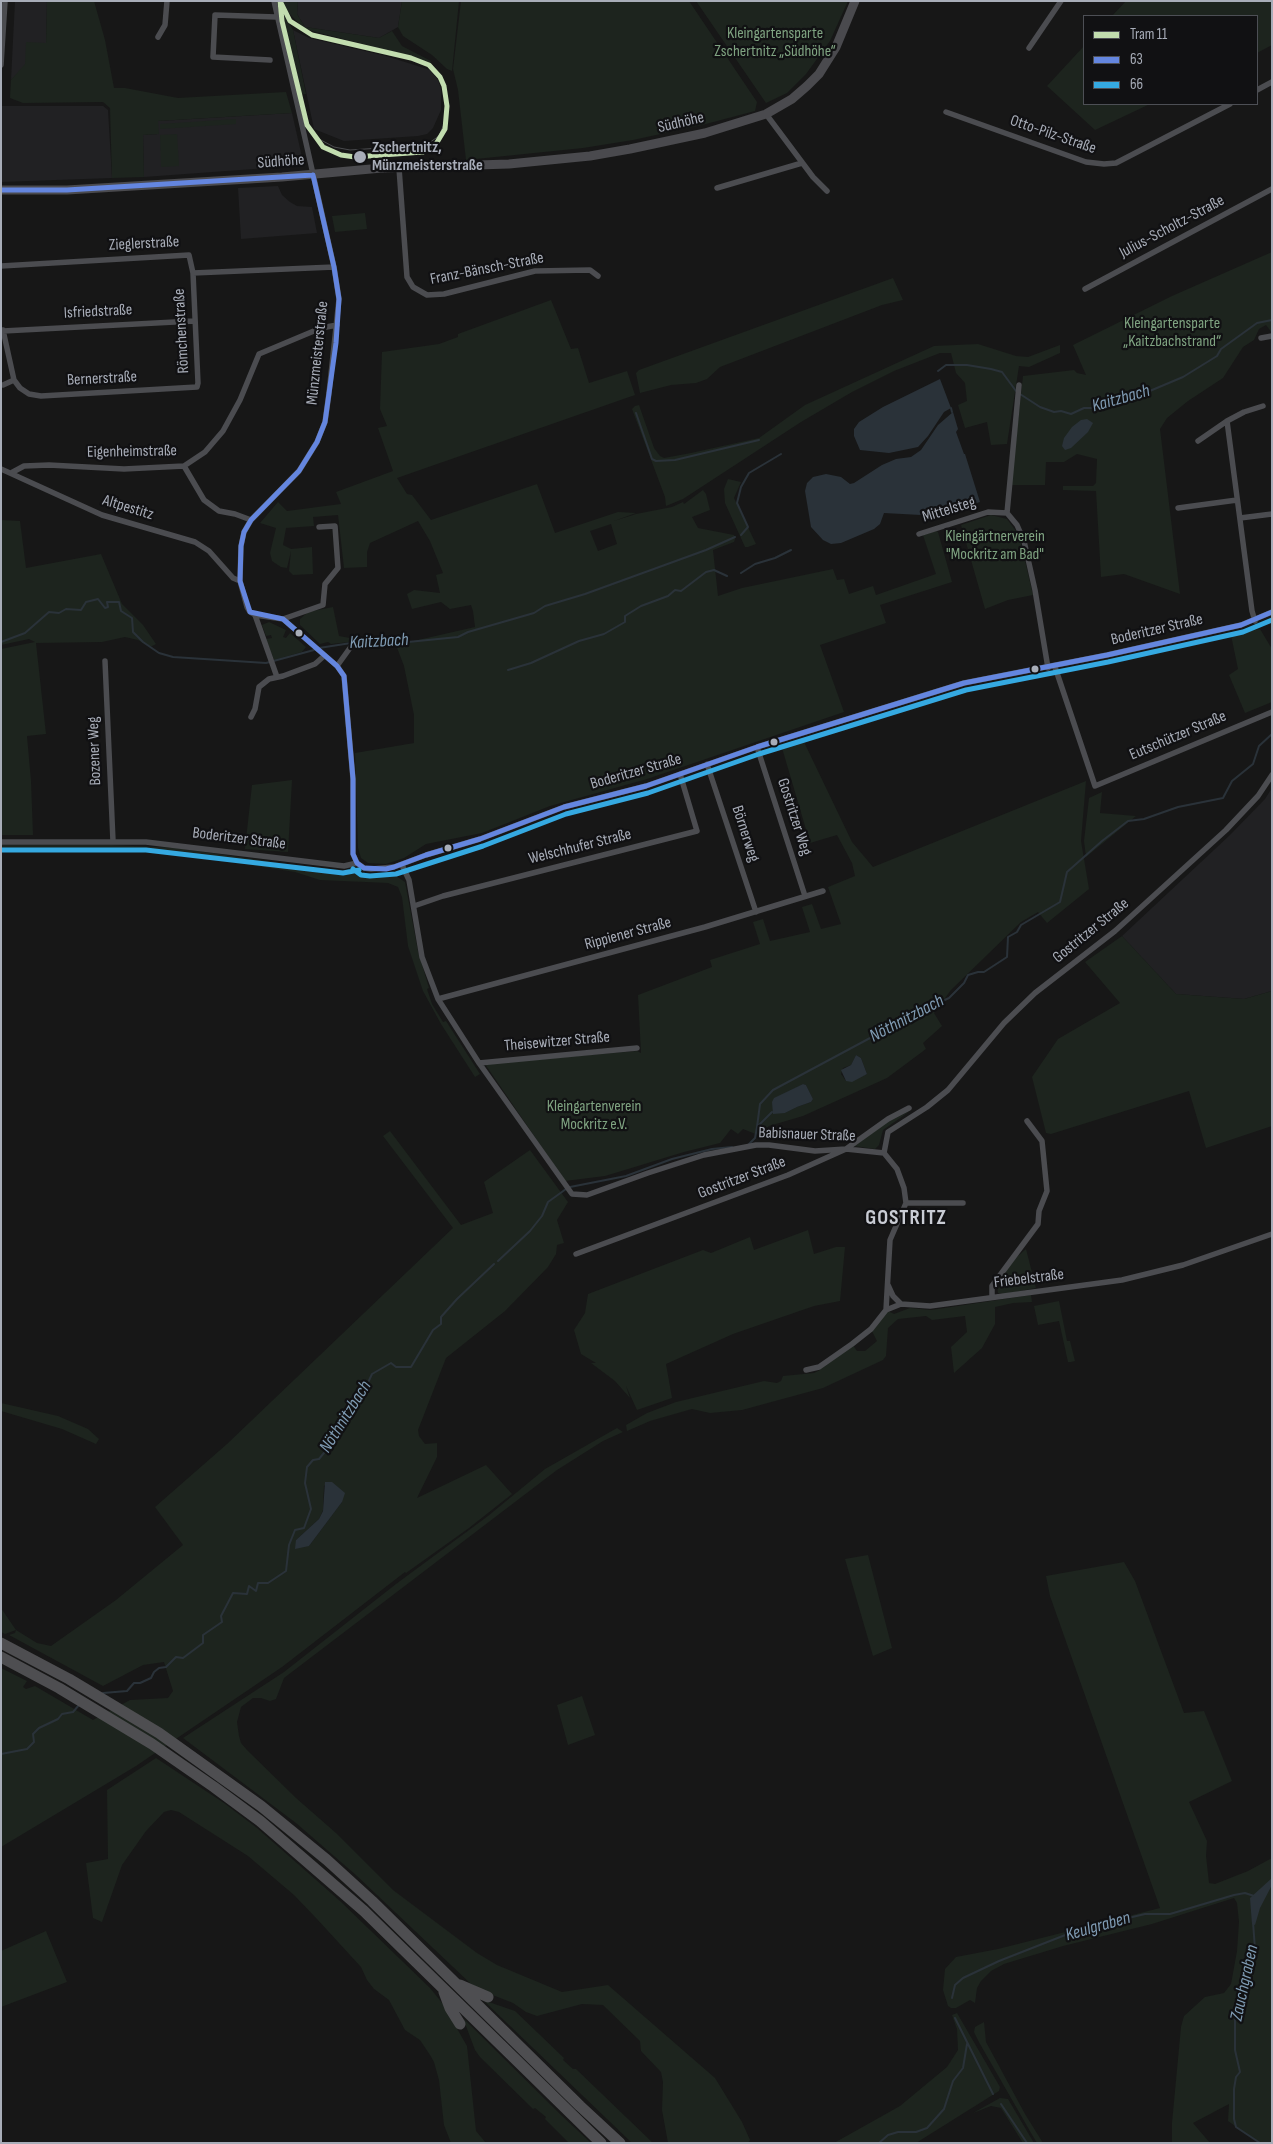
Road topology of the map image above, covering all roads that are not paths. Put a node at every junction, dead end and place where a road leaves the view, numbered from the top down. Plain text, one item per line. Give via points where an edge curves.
1 (5, 1) edge
2 (167, 1) edge
3 (274, 1) edge
4 (855, 1) edge
5 (1061, 1) edge
6 (276, 17) junction
7 (158, 37) dead end
8 (1030, 48) dead end
9 (270, 60) dead end
10 (1, 66) edge
11 (1272, 82) edge
12 (1258, 89) edge
13 (1228, 105) edge
14 (946, 112) dead end
15 (766, 114) junction
16 (802, 163) junction
17 (399, 168) junction
18 (313, 175) junction
19 (717, 188) dead end
20 (1272, 189) edge
21 (1, 190) edge
22 (828, 191) dead end
23 (1, 266) edge
24 (334, 266) junction
25 (193, 273) junction
26 (598, 276) dead end
27 (1085, 290) dead end
28 (194, 321) junction
29 (337, 325) junction
30 (2, 330) edge
31 (1272, 336) edge
32 (1261, 338) dead end
33 (14, 380) junction
34 (3, 385) dead end
35 (1019, 385) dead end
36 (197, 387) joint
37 (1263, 406) dead end
38 (1227, 421) junction
39 (1198, 441) dead end
40 (184, 466) junction
41 (1, 469) edge
42 (11, 473) junction
43 (1237, 500) junction
44 (1178, 508) dead end
45 (1007, 513) junction
46 (1272, 514) edge
47 (1240, 518) junction
48 (251, 520) junction
49 (319, 528) dead end
50 (918, 534) dead end
51 (240, 581) junction
52 (1272, 612) edge
53 (255, 615) junction
54 (283, 619) junction
55 (1255, 621) junction
56 (353, 643) dead end
57 (324, 656) junction
58 (105, 661) dead end
59 (337, 666) junction
60 (1055, 667) junction
61 (1048, 668) junction
62 (277, 677) junction
63 (1272, 712) edge
64 (251, 717) dead end
65 (757, 747) junction
66 (707, 764) junction
67 (680, 774) junction
68 (1272, 775) edge
69 (113, 841) junction
70 (1, 842) edge
71 (357, 863) junction
72 (402, 865) junction
73 (823, 891) dead end
74 (805, 896) junction
75 (414, 906) junction
76 (756, 912) junction
77 (438, 999) junction
78 (637, 1048) dead end
79 (479, 1063) junction
80 (909, 1108) dead end
81 (1027, 1121) dead end
82 (846, 1149) junction
83 (884, 1153) junction
84 (906, 1203) junction
85 (963, 1203) dead end
86 (1272, 1234) edge
87 (576, 1254) dead end
88 (887, 1284) junction
89 (992, 1298) junction
90 (901, 1304) junction
91 (886, 1310) junction
92 (806, 1370) dead end
93 (1, 1643) edge
94 (1, 1657) edge
95 (456, 1984) junction
96 (443, 1988) junction
97 (488, 1997) dead end
98 (460, 2024) dead end
99 (601, 2143) edge
100 (620, 2143) edge

1 - 10 street
2 - 7 street via 165,25
3 - 6 street, Münzmeisterstraße
4 - 15 street, Südhöhe via 836,48 819,74 792,99
5 - 8 street
6 - 9 street via 215,15 213,57
6 - 18 street, Münzmeisterstraße
11 - 12 street
13 - 14 street, Otto-Pilz-Straße via 1116,163 1104,164 1086,162
15 - 16 street
15 - 17 street, Südhöhe via 705,133 590,156 481,166
16 - 19 street
16 - 22 street
17 - 18 street, Südhöhe
17 - 26 street, Franz-Bänsch-Straße via 407,277 413,287 427,295 444,294 535,271 590,270
18 - 21 street, Südhöhe via 68,190
18 - 24 street, Münzmeisterstraße
20 - 27 street, Julius-Scholtz-Straße
23 - 25 street, Zieglerstraße via 189,256
24 - 25 street
24 - 29 street, Münzmeisterstraße via 339,299
25 - 28 street, Römchenstraße
28 - 30 street, Isfriedstraße
28 - 36 street, Römchenstraße
29 - 40 street, Eigenheimstraße via 321,328 259,354 224,431 205,452
29 - 48 street, Münzmeisterstraße via 325,422 317,442 299,471
30 - 33 street
31 - 32 street
33 - 34 street
33 - 36 street, Bernerstraße via 29,394 41,396
35 - 45 street
37 - 38 street
38 - 39 street
38 - 43 street
40 - 42 street, Eigenheimstraße via 124,469 49,464 24,466
40 - 48 street via 204,500 219,511
41 - 42 street, Altpestitz
42 - 51 street, Altpestitz via 102,515 195,542
43 - 44 street
43 - 47 street
45 - 50 street, Mittelsteg via 988,512
45 - 61 street via 1018,525 1024,541
46 - 47 street
47 - 55 street
48 - 51 street, Münzmeisterstraße via 241,546
49 - 54 street via 335,526 338,568 325,584 323,606
51 - 53 street, Münzmeisterstraße via 247,607
52 - 55 street, Boderitzer Straße
53 - 54 street
53 - 62 street, Münzmeisterstraße
54 - 57 street
55 - 60 street, Boderitzer Straße
56 - 59 street
57 - 59 street
57 - 62 street via 315,664
58 - 69 street, Bozener Weg
59 - 71 street via 344,676 346,688 353,779 353,846
60 - 61 street, Boderitzer Straße
60 - 63 street, Eutschützer Straße via 1095,786
61 - 65 street, Boderitzer Straße via 964,683
62 - 64 street via 259,687
65 - 66 street, Boderitzer Straße
65 - 74 street, Gostritzer Weg
66 - 67 street, Boderitzer Straße
66 - 76 street, Börnerweg
67 - 72 street, Boderitzer Straße via 564,807
67 - 75 street, Welschhufer Straße via 697,831
68 - 83 street, Gostritzer Straße via 1258,796 1226,830 1116,931 1035,993 1004,1023 948,1090 888,1132
69 - 70 street, Boderitzer Straße
69 - 71 street, Boderitzer Straße via 156,843 344,866
71 - 72 street, Boderitzer Straße via 371,870
72 - 75 street, Babisnauer Straße via 409,880
73 - 74 street, Rippiener Straße
74 - 76 street, Rippiener Straße
75 - 77 street, Babisnauer Straße via 422,957
76 - 77 street, Rippiener Straße
77 - 79 street, Babisnauer Straße
78 - 79 street, Theisewitzer Straße
79 - 82 street, Babisnauer Straße via 572,1194 587,1195 696,1158 756,1145 815,1151
80 - 82 street, Gostritzer Straße
81 - 89 street via 1042,1141 1047,1191 1038,1224 992,1286
82 - 83 street, Babisnauer Straße
82 - 87 street, Gostritzer Straße via 788,1176
83 - 84 street via 897,1169
84 - 85 street
84 - 88 street via 890,1240
86 - 89 street, Friebelstraße via 1183,1265 1122,1280
88 - 90 street
88 - 91 street
89 - 90 street, Friebelstraße via 930,1306
90 - 91 street, Friebelstraße
91 - 92 street, Friebelstraße via 871,1329 852,1344 819,1367
93 - 95 highway via 91,1692 190,1754 261,1806 364,1894
94 - 96 highway via 89,1705 177,1760 245,1810 364,1911
95 - 97 highway
95 - 100 highway
96 - 98 highway
96 - 99 highway

